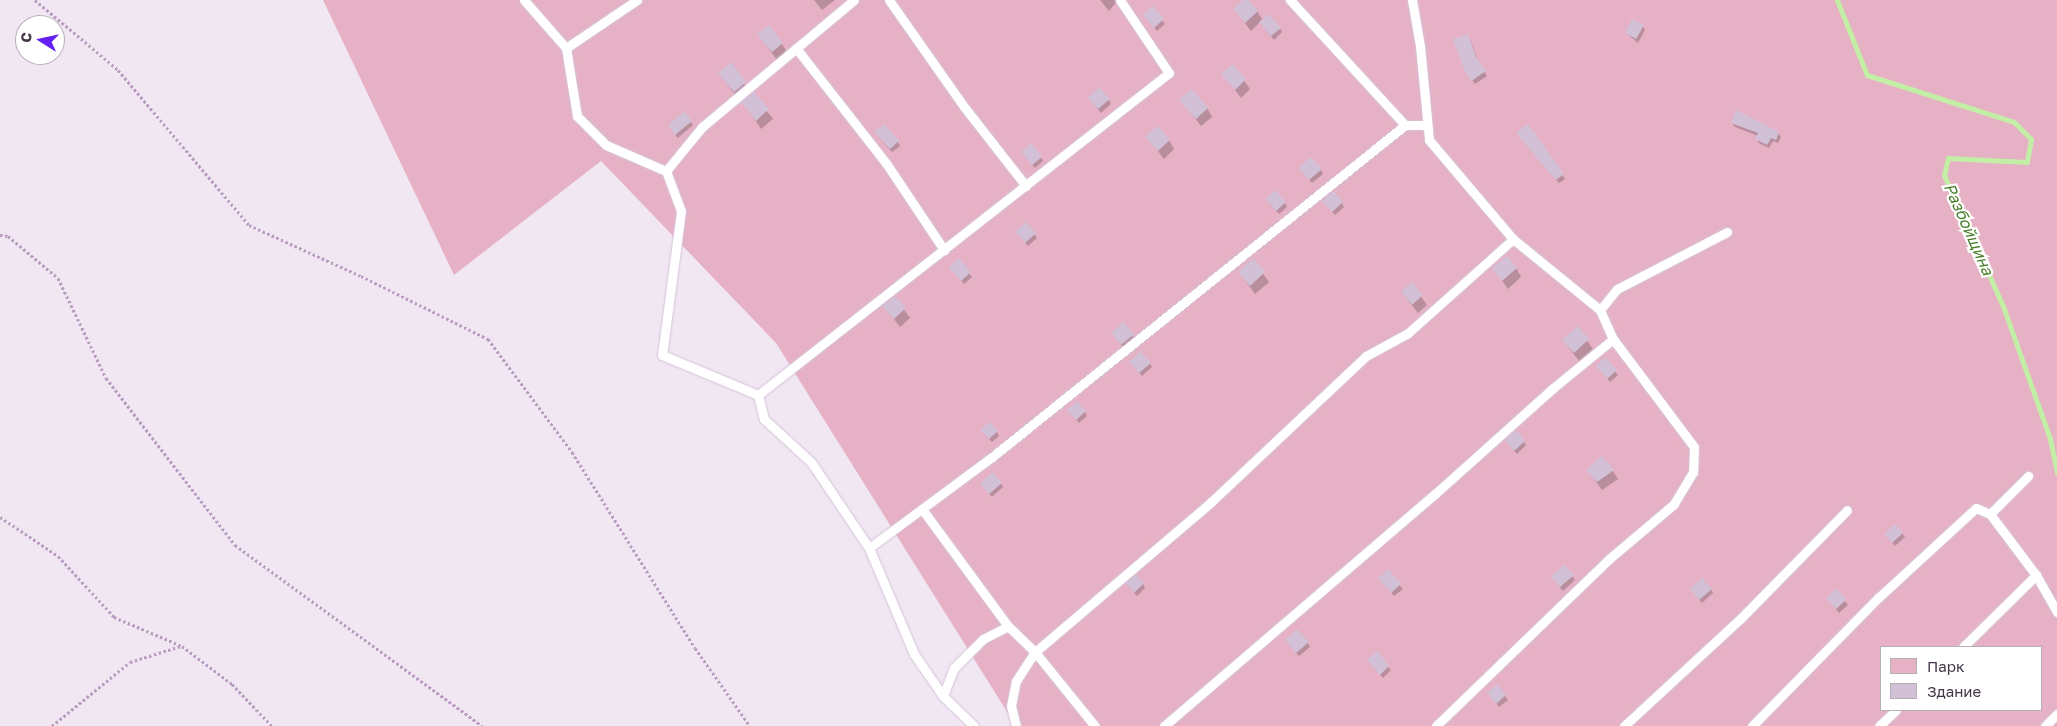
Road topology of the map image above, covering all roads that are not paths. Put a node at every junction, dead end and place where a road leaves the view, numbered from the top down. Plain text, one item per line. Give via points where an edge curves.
1 (524, 0) edge
2 (637, 0) edge
3 (854, 0) edge
4 (889, 0) edge
5 (1120, 0) edge
6 (1290, 0) edge
7 (1412, 0) edge
8 (566, 48) junction
9 (796, 48) junction
10 (1405, 125) junction
11 (1428, 125) junction
12 (666, 171) junction
13 (1026, 186) junction
14 (1727, 232) dead end
15 (1513, 239) junction
16 (944, 250) junction
17 (1600, 310) junction
18 (1613, 339) junction
19 (758, 395) junction
20 (2028, 476) dead end
21 (922, 509) junction
22 (1847, 510) dead end
23 (1990, 514) junction
24 (869, 548) junction
25 (2036, 575) junction
26 (2057, 612) edge
27 (1008, 626) junction
28 (1964, 646) edge
29 (1035, 652) junction
30 (943, 696) junction
31 (1895, 711) edge
32 (2057, 714) edge
33 (974, 726) edge
34 (1016, 726) edge
35 (1095, 726) edge
36 (1164, 726) edge
37 (1436, 726) edge
38 (1624, 726) edge
39 (1752, 726) edge
40 (1879, 726) edge
41 (2045, 726) edge

1 - 8 lane
2 - 8 lane
3 - 9 lane
4 - 13 lane via 965,108
5 - 13 lane via 1170,73
6 - 10 lane
7 - 11 lane
8 - 12 lane via 577,116 606,144
9 - 12 lane via 702,127
9 - 16 lane via 886,163
10 - 11 lane
10 - 21 lane via 992,457
11 - 15 lane via 1429,140
12 - 19 lane via 681,211 662,356
13 - 16 lane
14 - 17 lane via 1617,289
15 - 17 lane
15 - 29 lane via 1408,333 1366,356 1210,502
16 - 19 lane
17 - 18 lane
18 - 36 lane
18 - 37 lane via 1694,447 1693,472 1674,504 1610,558
19 - 24 lane via 764,419 811,462
20 - 23 lane
21 - 24 lane
21 - 27 lane
22 - 38 lane via 1740,618
23 - 25 lane
23 - 39 lane via 1976,508 1878,598
24 - 30 lane via 914,654
25 - 26 lane
25 - 28 lane
27 - 29 lane
27 - 30 lane via 983,639 954,668
29 - 34 lane via 1016,681 1011,706
29 - 35 lane
30 - 33 lane
31 - 40 lane
32 - 41 lane

